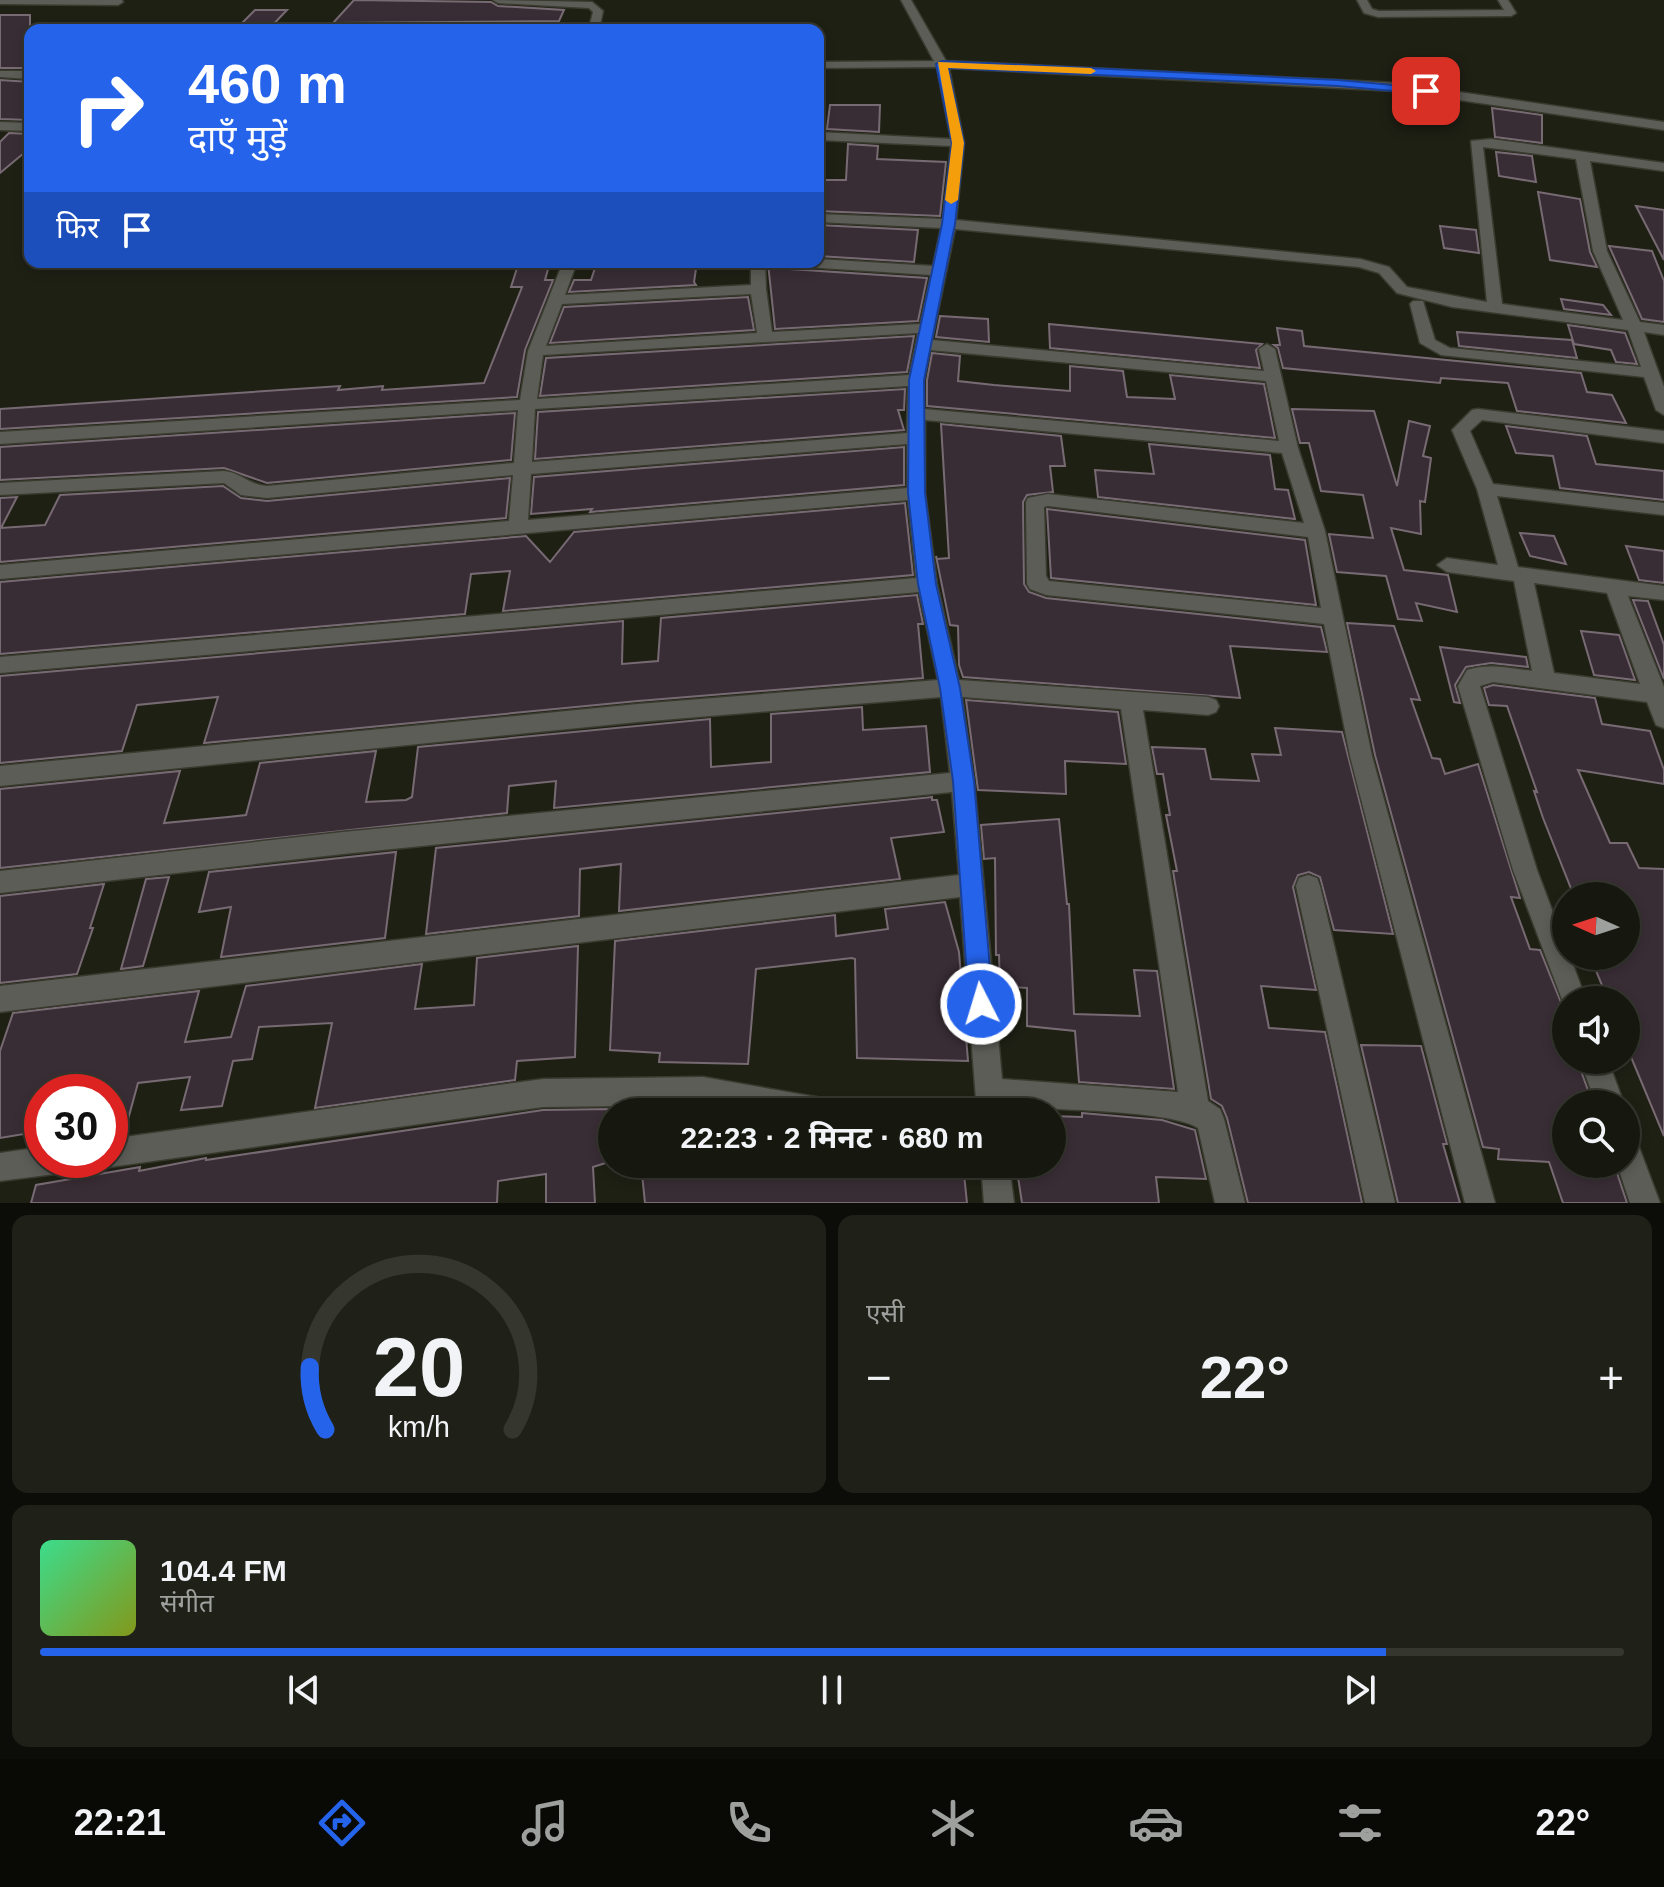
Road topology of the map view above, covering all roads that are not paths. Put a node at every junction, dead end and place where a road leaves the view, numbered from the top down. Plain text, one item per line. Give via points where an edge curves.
1 (498, 0) edge
2 (906, 0) edge
3 (1362, 0) edge
4 (1503, 0) edge
5 (0, 1) edge
6 (118, 2) dead end
7 (595, 24) edge
8 (942, 64) junction
9 (824, 65) edge
10 (0, 74) edge
11 (24, 75) edge
12 (0, 126) edge
13 (1664, 126) edge
14 (24, 127) edge
15 (824, 136) edge
16 (958, 143) junction
17 (1582, 154) junction
18 (1664, 167) edge
19 (824, 218) edge
20 (949, 224) junction
21 (824, 264) edge
22 (568, 268) edge
23 (758, 268) edge
24 (939, 271) junction
25 (758, 289) junction
26 (555, 300) junction
27 (1418, 304) dead end
28 (1495, 307) junction
29 (1634, 326) junction
30 (1664, 330) edge
31 (924, 336) junction
32 (765, 337) junction
33 (1267, 349) dead end
34 (536, 351) junction
35 (1649, 373) junction
36 (1274, 377) junction
37 (916, 380) junction
38 (527, 406) junction
39 (1664, 410) edge
40 (917, 414) junction
41 (1664, 437) edge
42 (0, 438) edge
43 (917, 438) junction
44 (1289, 448) junction
45 (522, 469) junction
46 (0, 489) edge
47 (1486, 489) junction
48 (916, 493) junction
49 (1664, 509) edge
50 (518, 527) junction
51 (1316, 531) junction
52 (1447, 565) dead end
53 (0, 572) edge
54 (1516, 573) junction
55 (927, 584) junction
56 (1614, 586) junction
57 (1664, 593) edge
58 (1335, 617) junction
59 (0, 665) edge
60 (1545, 681) junction
61 (950, 688) junction
62 (1659, 696) edge
63 (1131, 700) junction
64 (1208, 706) dead end
65 (1664, 719) edge
66 (0, 776) edge
67 (963, 781) junction
68 (0, 882) edge
69 (970, 885) junction
70 (1308, 886) dead end
71 (1568, 986) edge
72 (0, 999) edge
73 (743, 1098) edge
74 (990, 1098) edge
75 (1066, 1102) edge
76 (1195, 1109) junction
77 (128, 1151) edge
78 (24, 1164) edge
79 (0, 1167) edge
80 (996, 1178) edge
81 (1636, 1178) edge
82 (999, 1203) edge
83 (1230, 1203) edge
84 (1380, 1203) edge
85 (1480, 1203) edge
86 (1645, 1203) edge

1 - 7 street via 592,5 598,11
2 - 8 street
3 - 4 street via 1368,11 1378,14 1511,13
5 - 6 street
8 - 9 street
8 - 13 street via 1397,87
8 - 16 street
10 - 11 street
12 - 14 street
15 - 16 street
16 - 20 street
17 - 18 street
17 - 28 street via 1491,143 1474,147
17 - 29 street via 1600,251
19 - 20 street
20 - 24 street
20 - 28 street via 1360,263 1384,270 1402,290
21 - 24 street
22 - 26 street
23 - 25 street
24 - 31 street
25 - 26 street
25 - 32 street
26 - 34 street
27 - 35 street via 1428,343 1447,352
28 - 29 street
29 - 30 street
29 - 35 street
31 - 32 street
31 - 36 street
31 - 37 street
32 - 34 street
33 - 36 street
34 - 38 street
35 - 39 street
36 - 44 street
37 - 38 street
37 - 40 street
38 - 42 street
38 - 45 street
40 - 43 street
40 - 44 street
41 - 47 street via 1478,414 1461,430
43 - 45 street
43 - 48 street
44 - 51 street
45 - 46 street via 267,492 247,491 224,477
45 - 50 street
47 - 49 street
47 - 54 street
48 - 50 street
48 - 55 street
50 - 53 street
51 - 58 street
51 - 58 street via 1035,502 1037,584
52 - 54 street
54 - 56 street
54 - 60 street
55 - 59 street
55 - 61 street
56 - 57 street
56 - 62 street
58 - 85 street via 1361,756
60 - 62 street
60 - 71 street via 1493,674 1474,676 1469,686 1525,870
61 - 63 street
61 - 66 street
61 - 67 street
62 - 65 street
63 - 64 street
63 - 76 street
67 - 68 street
67 - 69 street
69 - 72 street
69 - 74 street
70 - 84 street
73 - 77 street via 703,1091 543,1093
75 - 76 street via 1162,1103
76 - 83 street via 1210,1119
78 - 79 street
80 - 82 street
81 - 86 street

